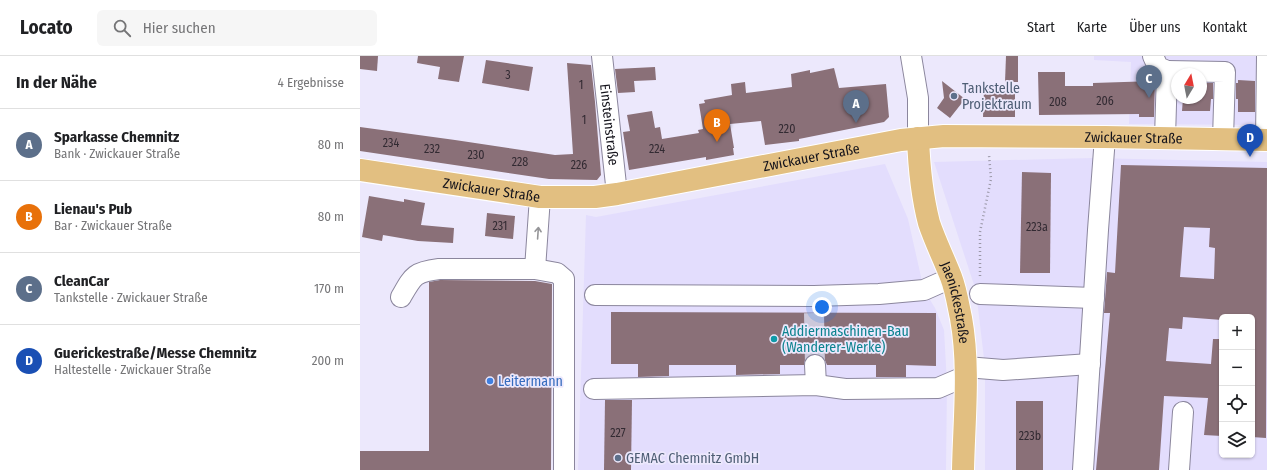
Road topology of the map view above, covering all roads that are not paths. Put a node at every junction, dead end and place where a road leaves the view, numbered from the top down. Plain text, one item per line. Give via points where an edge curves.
1 (602, 56) edge
2 (911, 56) edge
3 (1153, 56) edge
4 (1267, 56) edge
5 (1166, 70) junction
6 (1105, 137) junction
7 (918, 138) junction
8 (1165, 138) junction
9 (1223, 139) junction
10 (1267, 140) edge
11 (360, 170) edge
12 (617, 194) junction
13 (540, 197) junction
14 (535, 269) junction
15 (951, 278) junction
16 (980, 294) road end
17 (595, 295) dead end
18 (401, 297) dead end
19 (1094, 298) junction
20 (1090, 364) junction
21 (815, 365) tunnel mouth
22 (966, 371) junction
23 (816, 385) junction
24 (594, 389) dead end
25 (1183, 412) dead end
26 (564, 470) edge
27 (963, 470) edge
28 (1083, 470) edge
29 (1179, 470) edge

1 - 12 street, Einsteinstraße
2 - 7 street via 918,98
3 - 5 street via 1158,67
4 - 10 street
5 - 8 street
5 - 9 street via 1225,72
6 - 7 main road, Zwickauer Straße
6 - 8 main road, Zwickauer Straße
6 - 19 street
7 - 12 main road, Zwickauer Straße
7 - 15 main road, Jaenickestraße via 926,210
8 - 9 main road, Zwickauer Straße
9 - 10 main road, Zwickauer Straße
11 - 13 main road, Zwickauer Straße
12 - 13 main road, Zwickauer Straße via 595,197
14 -> 13 street
14 - 18 street via 424,271 412,278
14 - 26 street via 557,273 564,278
15 - 17 street via 924,290 814,304
15 - 22 main road, Jaenickestraße via 961,319
16 - 19 street
19 - 20 street
20 - 22 street
20 - 28 street
21 - 23 street
22 - 23 street via 938,388 845,389
22 - 27 main road, Jaenickestraße
23 - 24 street
25 - 29 street

